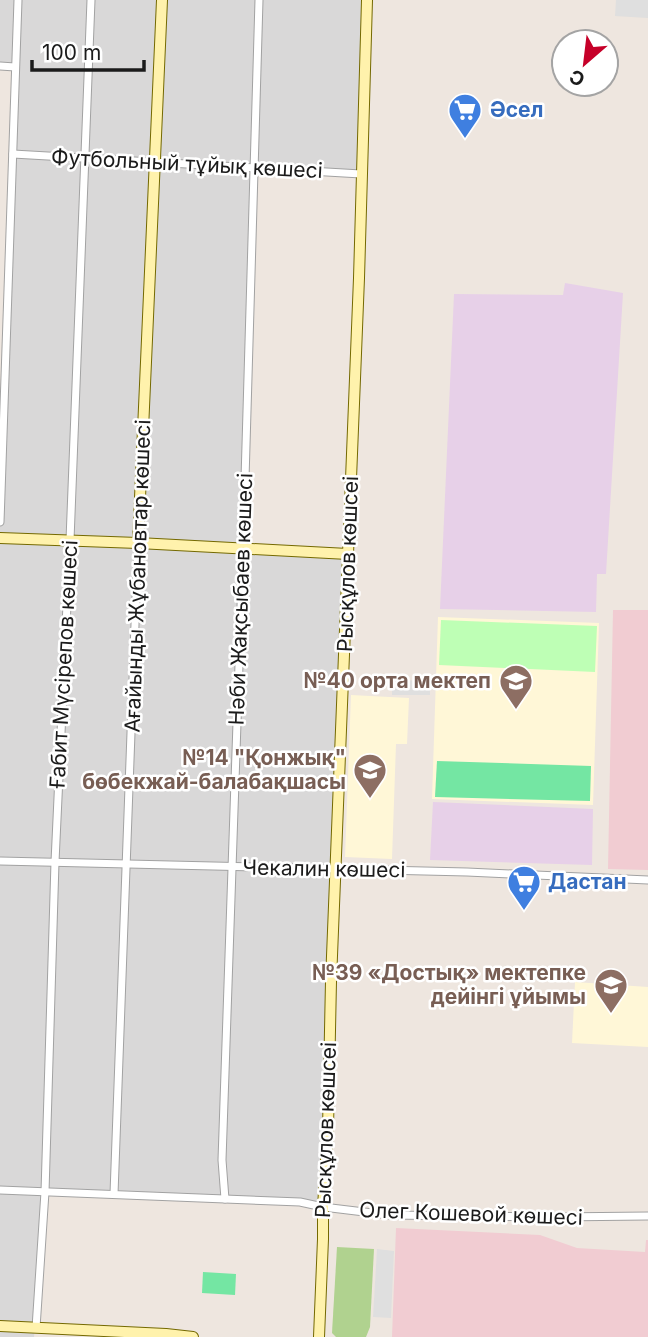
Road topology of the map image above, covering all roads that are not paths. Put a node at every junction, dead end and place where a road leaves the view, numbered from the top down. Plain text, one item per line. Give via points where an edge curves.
1 (18, 0) edge
2 (90, 0) edge
3 (162, 0) edge
4 (259, 0) edge
5 (368, 0) edge
6 (0, 66) edge
7 (15, 67) junction
8 (13, 154) junction
9 (83, 157) junction
10 (156, 161) junction
11 (254, 167) junction
12 (361, 174) junction
13 (0, 522) edge
14 (0, 538) edge
15 (70, 540) junction
16 (138, 542) junction
17 (243, 548) junction
18 (348, 554) junction
19 (0, 860) edge
20 (55, 862) junction
21 (127, 865) junction
22 (231, 867) junction
23 (336, 869) junction
24 (648, 880) edge
25 (0, 1190) edge
26 (45, 1192) junction
27 (114, 1194) junction
28 (225, 1199) junction
29 (323, 1207) junction
30 (648, 1216) edge
31 (0, 1326) edge
32 (36, 1328) junction
33 (193, 1337) edge
34 (319, 1337) edge

1 - 7 street
2 - 9 street, Ғабит Мүсірепов көшесі
3 - 10 street, Ағайынды Жұбановтар көшесі
4 - 11 street, Нәби Жақсыбаев көшесі
5 - 12 street, Рысқұлов көшсеі
6 - 7 street
7 - 8 street
8 - 9 street, Футбольный тұйық көшесі
8 - 13 street
9 - 10 street, Футбольный тұйық көшесі
9 - 15 street, Ғабит Мүсірепов көшесі
10 - 11 street, Футбольный тұйық көшесі
10 - 16 street, Ағайынды Жұбановтар көшесі
11 - 12 street, Футбольный тұйық көшесі
11 - 17 street, Нәби Жақсыбаев көшесі
12 - 18 street, Рысқұлов көшсеі
14 - 15 street
15 - 16 street
15 - 20 street, Ғабит Мүсірепов көшесі
16 - 17 street
16 - 21 street, Ағайынды Жұбановтар көшесі
17 - 18 street
17 - 22 street, Нәби Жақсыбаев көшесі
18 - 23 street, Рысқұлов көшсеі
19 - 20 street, Чекалин көшесі
20 - 21 street, Чекалин көшесі
20 - 26 street, Ғабит Мүсірепов көшесі
21 - 22 street, Чекалин көшесі
21 - 27 street, Ағайынды Жұбановтар көшесі
22 - 23 street, Чекалин көшесі
22 - 28 street, Нәби Жақсыбаев көшесі via 222,1160
23 - 24 street, Чекалин көшесі
23 - 29 street, Рысқұлов көшсеі
25 - 26 street, Олег Кошевой көшесі
26 - 27 street, Олег Кошевой көшесі
26 - 32 street, Ғабит Мүсірепов көшесі
27 - 28 street, Олег Кошевой көшесі
28 - 29 street, Олег Кошевой көшесі
29 - 30 street, Олег Кошевой көшесі via 389,1215
29 - 34 street, Рысқұлов көшсеі
31 - 32 street
32 - 33 street

